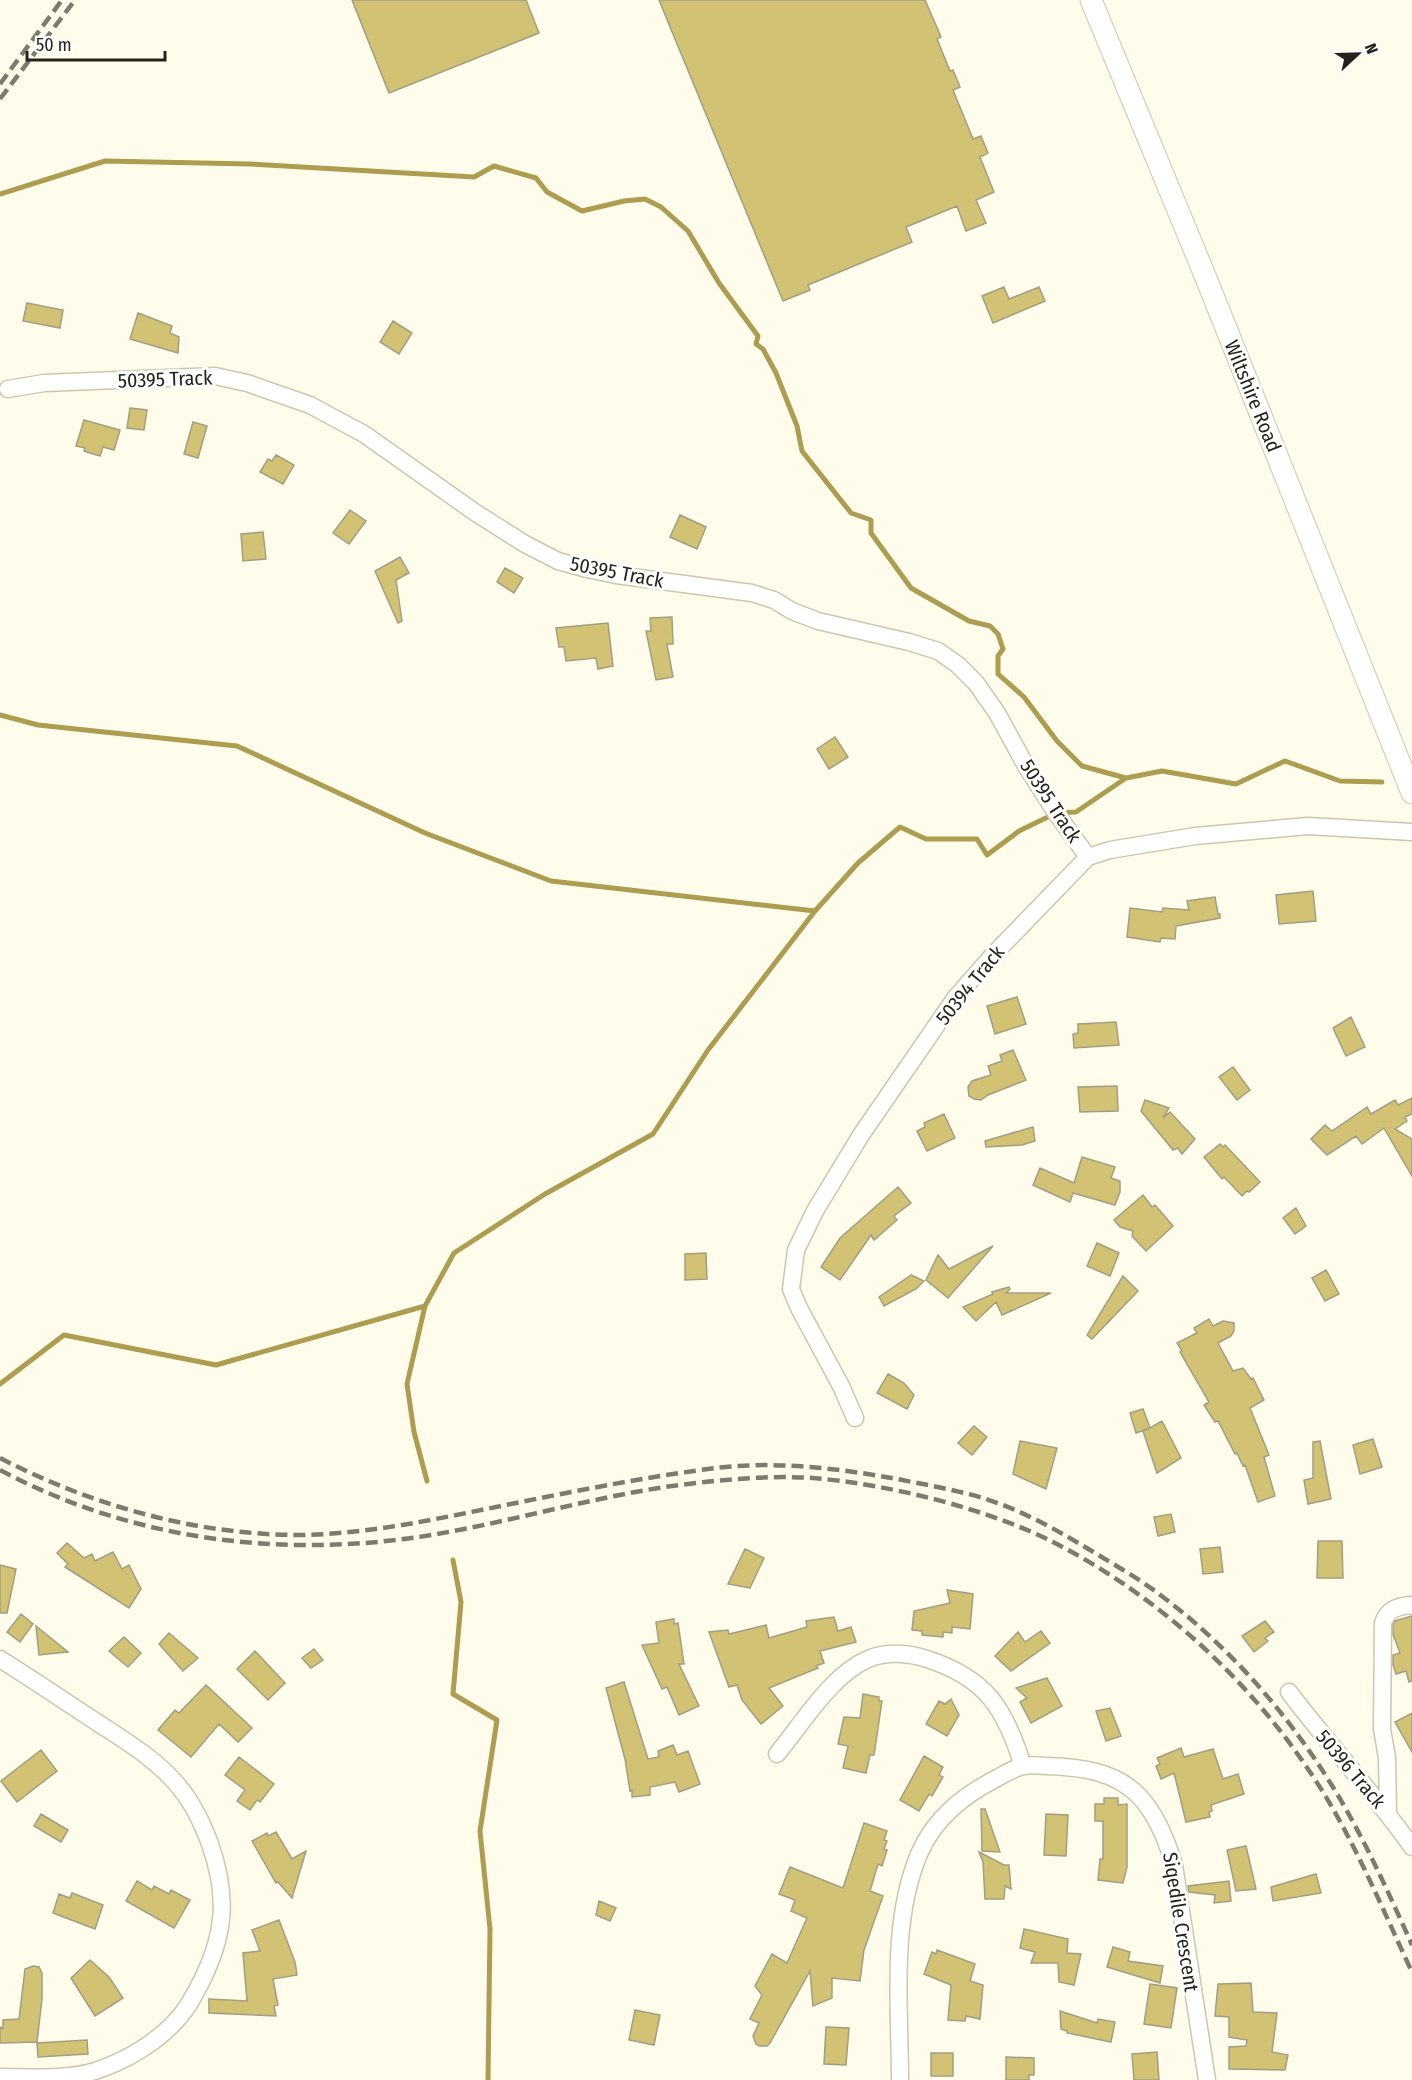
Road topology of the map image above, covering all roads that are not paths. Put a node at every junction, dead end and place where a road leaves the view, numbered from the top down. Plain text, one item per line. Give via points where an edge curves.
1 (1091, 0) edge
2 (8, 389) dead end
3 (1412, 793) edge
4 (1412, 832) edge
5 (1088, 858) junction
6 (855, 1418) dead end
7 (1412, 1606) edge
8 (0, 1659) edge
9 (1289, 1692) dead end
10 (777, 1754) dead end
11 (1023, 1766) junction
12 (1388, 1813) junction
13 (1412, 1847) edge
14 (0, 2077) edge
15 (900, 2080) edge
16 (1207, 2080) edge

1 - 3 street, Wiltshire Road
2 - 5 street, 50395 Track via 44,383 215,376 247,383 310,405 364,434 476,513 558,561 616,575 752,593 818,621 938,651 976,683
4 - 5 street via 1308,826 1254,830 1143,843
5 - 6 street, 50394 Track via 956,997 835,1176 796,1250 791,1289
7 - 12 street via 1391,1610 1383,1623 1382,1729
8 - 14 street via 150,1759 180,1788 203,1824 219,1870 222,1897 220,1928 211,1964 182,2015 162,2034 131,2056 94,2072 73,2077
9 - 12 street, 50396 Track
10 - 11 street via 834,1683 868,1659 898,1654 950,1666 979,1685 1010,1727
11 - 15 street, Siqedile Crescent via 973,1790 950,1809 932,1830 919,1855 902,1924
11 - 16 street, Siqedile Crescent via 1095,1770 1139,1796 1154,1816 1174,1865
12 - 13 street, 50396 Track

